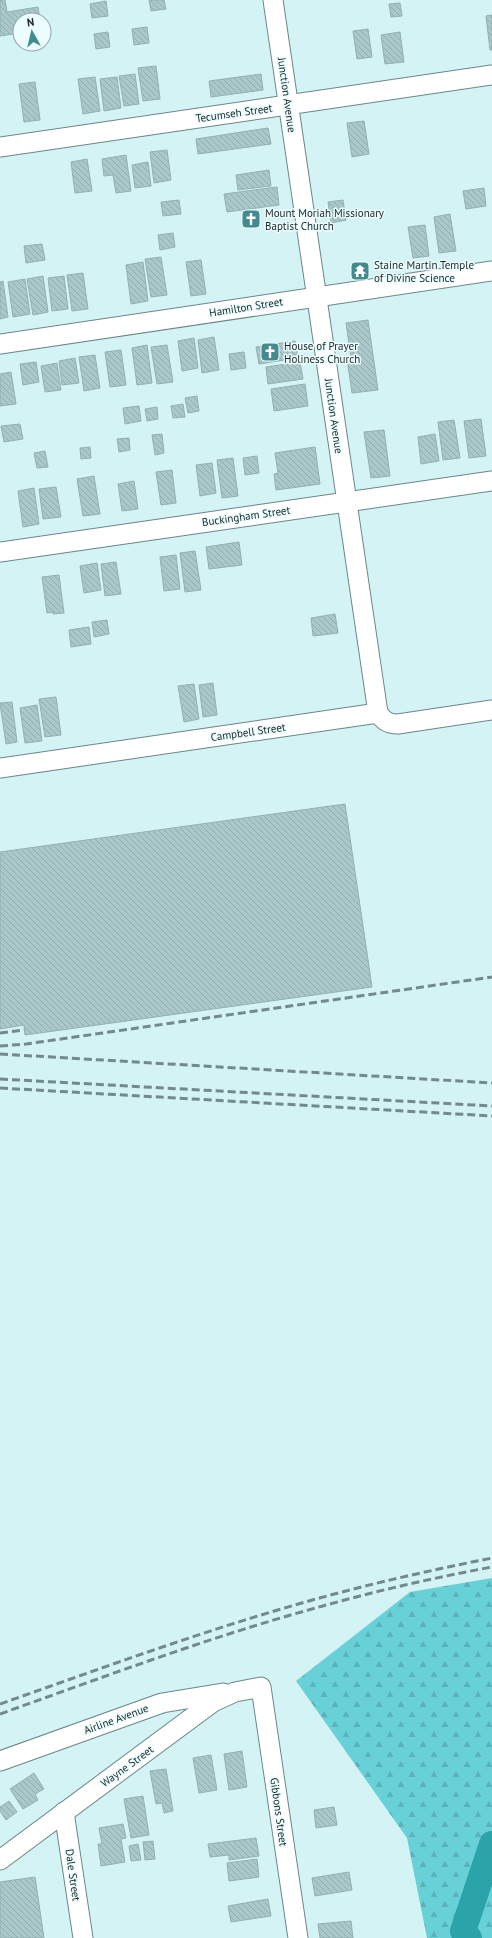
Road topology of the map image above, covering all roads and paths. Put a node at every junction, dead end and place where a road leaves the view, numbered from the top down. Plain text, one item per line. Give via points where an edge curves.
1 (273, 0) edge
2 (492, 75) edge
3 (288, 105) junction
4 (0, 147) edge
5 (492, 271) edge
6 (316, 296) junction
7 (0, 344) edge
8 (492, 481) edge
9 (346, 502) junction
10 (0, 552) edge
11 (492, 710) edge
12 (378, 713) junction
13 (0, 768) edge
14 (261, 1687) joint
15 (235, 1692) junction
16 (0, 1761) edge
17 (64, 1812) junction
18 (0, 1860) edge
19 (83, 1938) edge
20 (298, 1938) edge

1 - 3 street, Junction Avenue
2 - 3 street, Tecumseh Street
3 - 4 street, Tecumseh Street
3 - 6 street, Junction Avenue
5 - 6 street, Hamilton Street
6 - 7 street, Hamilton Street
6 - 9 street, Junction Avenue
8 - 9 street, Buckingham Street
9 - 10 street, Buckingham Street
9 - 12 street, Junction Avenue
11 - 12 street via 398,724 384,721
12 - 13 street, Campbell Street
14 - 15 street, Wayne Street
14 - 20 street, Gibbons Street
15 - 16 street, Airline Avenue via 162,1703
15 - 17 street, Wayne Street via 223,1696 199,1712
17 - 18 street, Wayne Street
17 - 19 street, Dale Street

